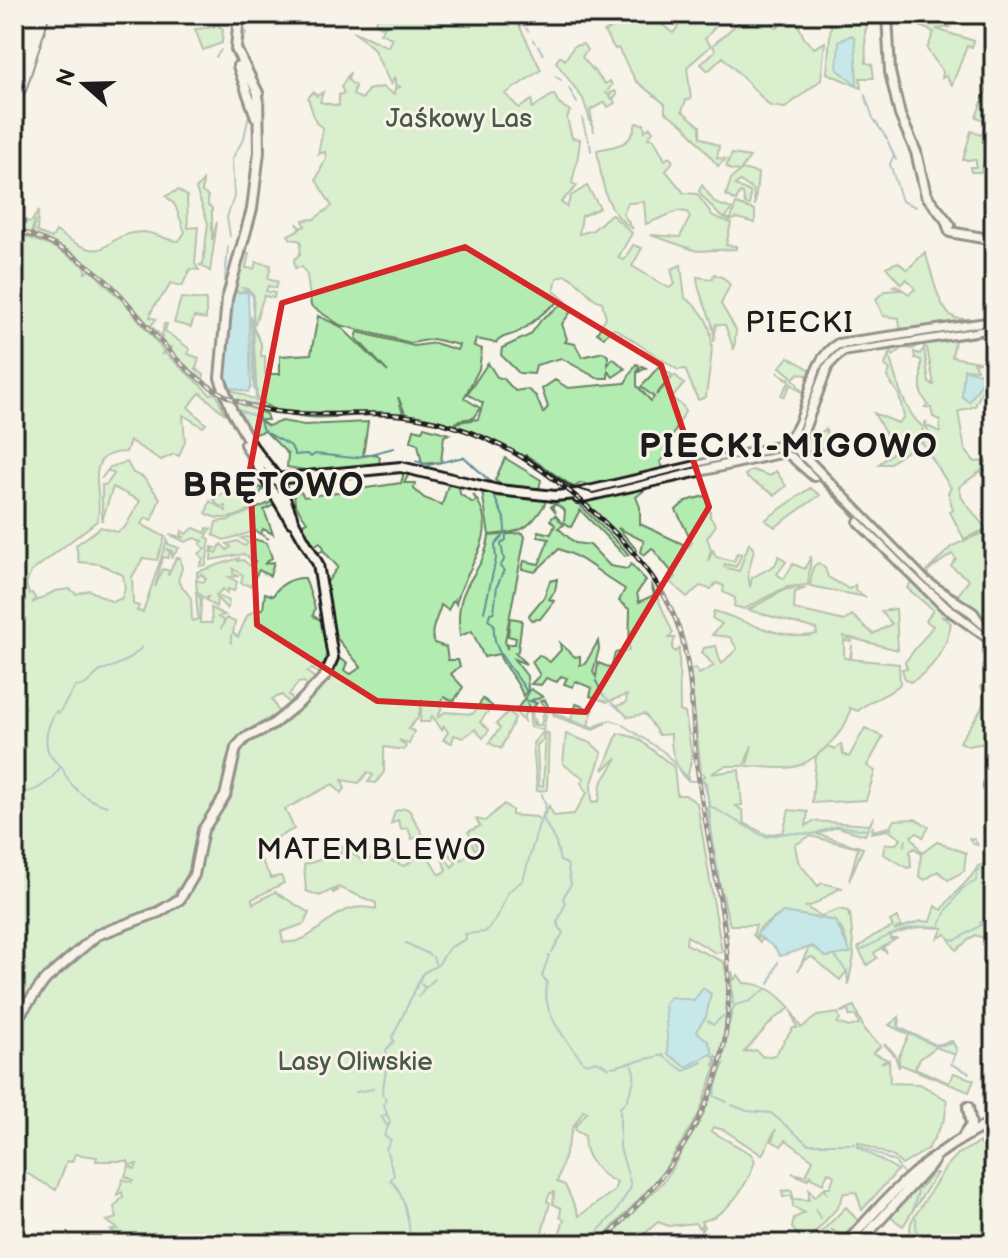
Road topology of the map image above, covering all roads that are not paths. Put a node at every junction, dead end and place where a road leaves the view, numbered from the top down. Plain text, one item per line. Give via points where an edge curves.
1 (238, 14) edge
2 (887, 14) edge
3 (994, 240) edge
4 (994, 322) edge
5 (994, 328) edge
6 (909, 336) junction
7 (827, 343) dead end
8 (838, 344) junction
9 (218, 357) junction
10 (794, 447) junction
11 (279, 482) junction
12 (270, 489) junction
13 (852, 511) junction
14 (920, 575) junction
15 (993, 642) edge
16 (73, 953) junction
17 (14, 1019) edge
18 (991, 1125) edge
19 (956, 1141) junction
20 (871, 1226) junction
21 (846, 1244) edge
22 (855, 1244) edge

1 - 9 main road via 234,54 255,116 256,152 248,212 225,292
1 - 9 main road via 238,55 259,101 259,152 255,208 230,285
2 - 3 main road via 890,72 926,195 952,227
4 - 6 main road
5 - 6 main road
6 - 8 main road
6 - 10 main road via 855,346 834,357
7 - 8 main road
8 - 10 main road via 822,360
9 - 11 main road via 226,401
9 - 12 main road via 216,378 224,406
10 - 11 main road via 555,499 398,469
10 - 13 main road
10 - 13 main road
11 - 12 main road
11 - 16 main road via 322,577 333,646 330,667 296,706 236,748 225,796 202,831 193,878 180,899 101,932
12 - 16 main road via 317,571 330,646 328,665 291,706 235,745 221,799 203,824 192,872 177,896 158,910 102,929
13 - 14 main road
13 - 14 main road
14 - 15 main road via 966,607
16 - 17 main road via 43,978
18 - 19 main road
18 - 19 main road via 974,1121 969,1106 971,1127
18 - 20 main road via 934,1161
19 - 20 main road via 909,1175
20 - 21 main road
20 - 22 main road

